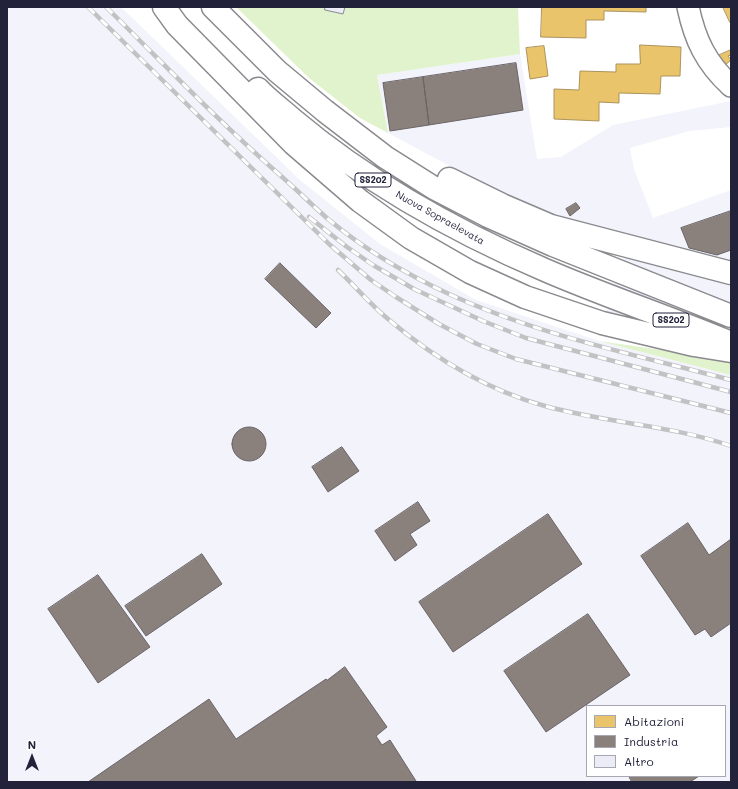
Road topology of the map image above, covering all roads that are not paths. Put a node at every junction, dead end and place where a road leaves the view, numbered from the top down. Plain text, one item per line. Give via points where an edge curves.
1 (164, 7) edge
2 (174, 7) edge
3 (213, 7) edge
4 (688, 7) edge
5 (731, 86) edge
6 (325, 112) junction
7 (731, 272) edge
8 (731, 316) edge
9 (731, 344) edge
10 (731, 351) edge

1 - 10 highway via 177,24 294,144 360,201 411,238 470,272 525,297 602,323
2 - 9 highway, Nuova Sopraelevata / SS202 via 260,91 316,139 366,176 417,208 478,240 545,270
3 - 6 highway, SS202 via 277,71
4 - 5 street via 692,28 701,50 718,75
6 - 7 highway via 502,206 551,226
6 - 8 highway, SS202 via 385,157 434,188 488,216

